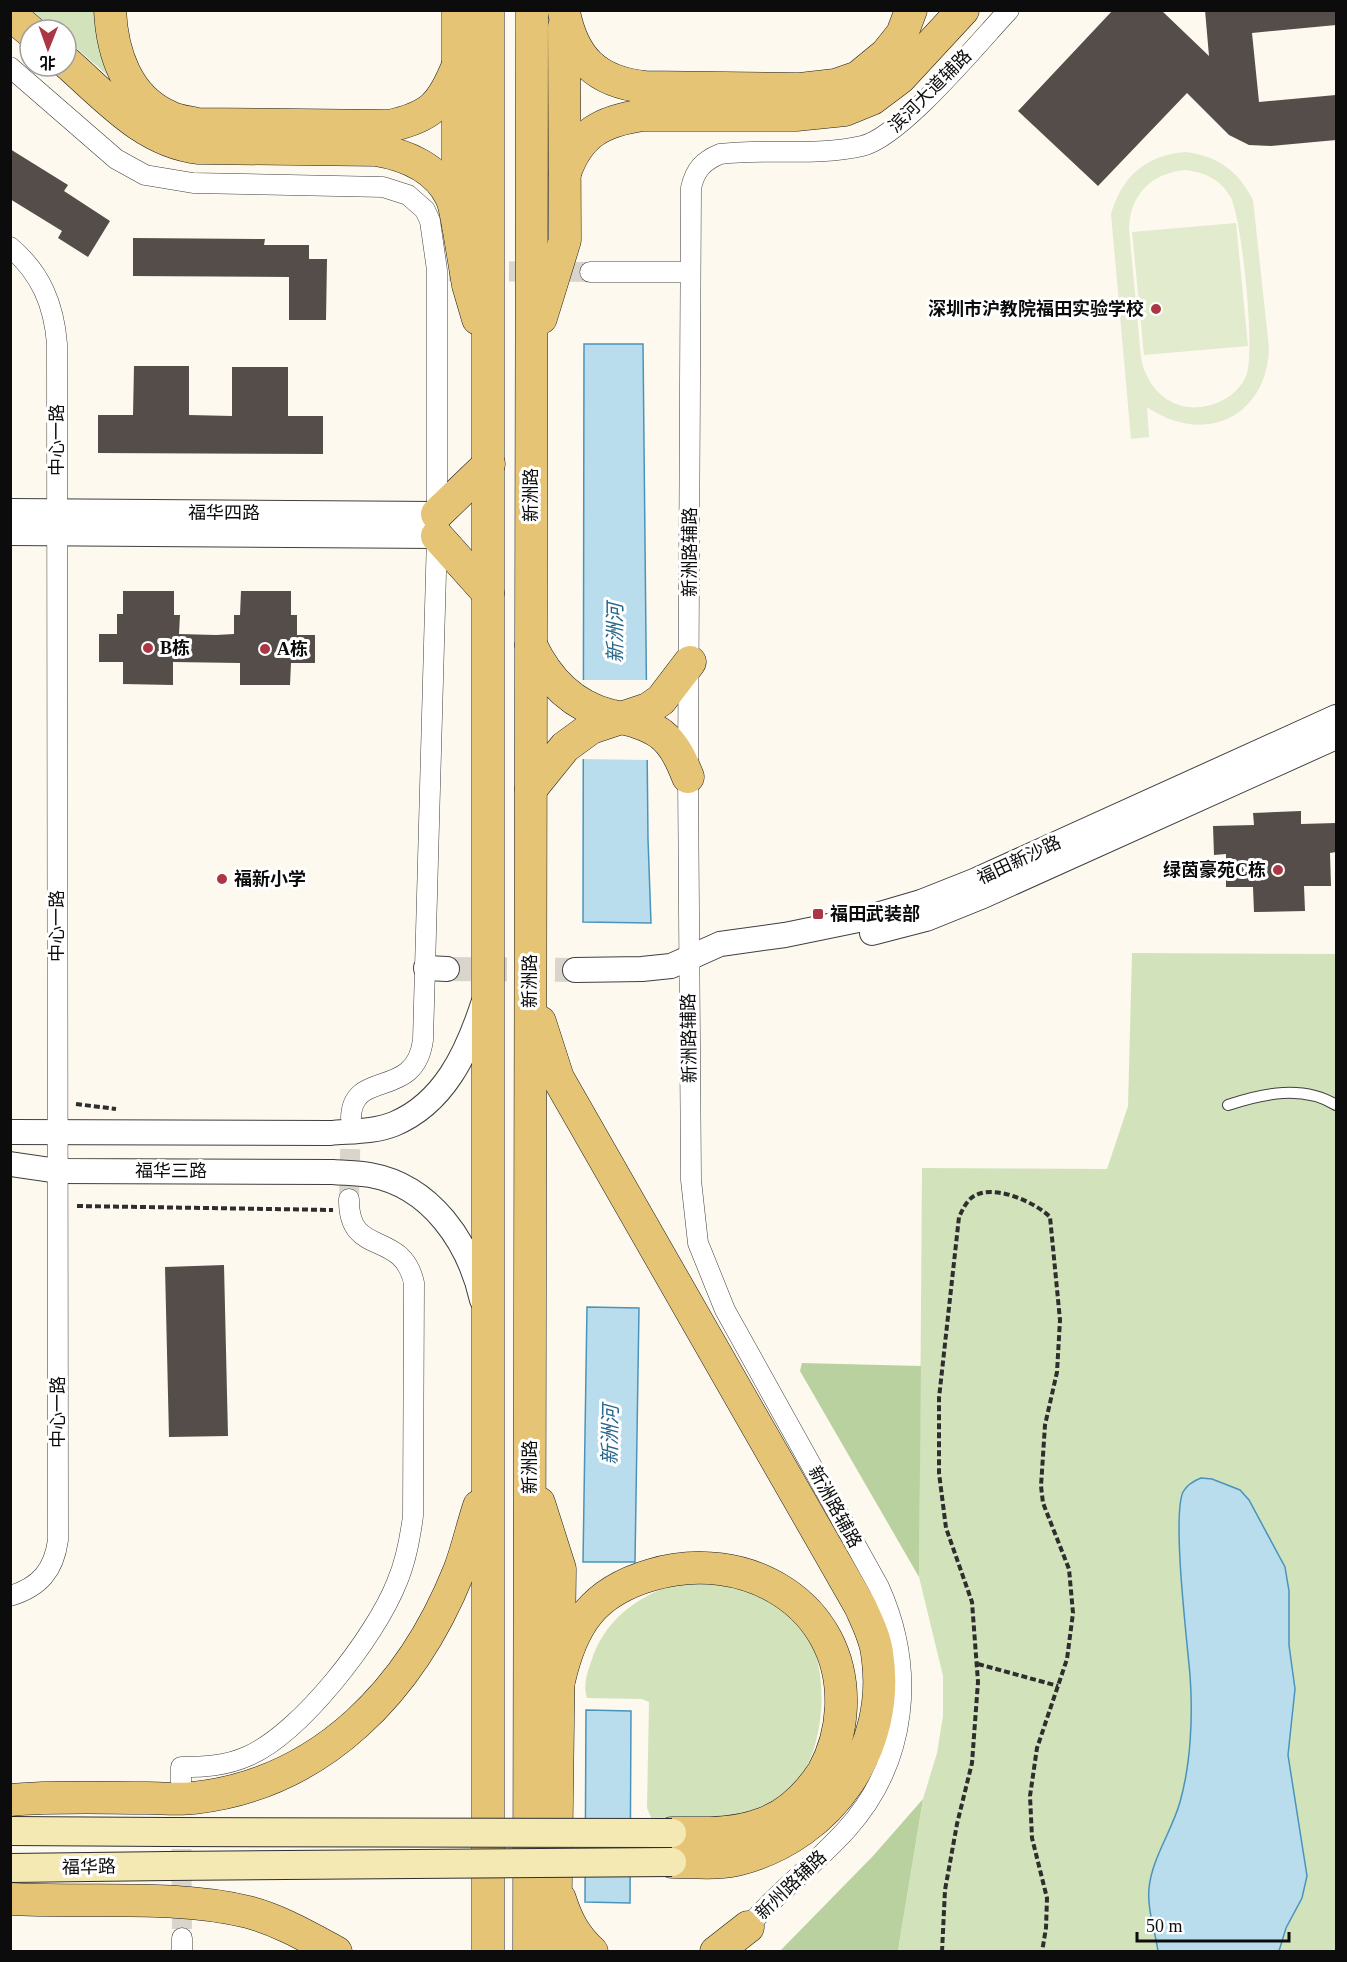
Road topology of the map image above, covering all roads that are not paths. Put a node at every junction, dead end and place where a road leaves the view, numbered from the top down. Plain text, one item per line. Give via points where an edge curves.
1 (110, 10) edge
2 (911, 10) edge
3 (963, 10) edge
4 (1009, 10) edge
5 (458, 11) edge
6 (532, 11) edge
7 (564, 11) edge
8 (488, 12) edge
9 (458, 65) junction
10 (10, 67) edge
11 (78, 72) edge
12 (699, 167) joint
13 (565, 173) junction
14 (458, 225) junction
15 (10, 247) edge
16 (590, 272) tunnel mouth
17 (690, 272) junction
18 (489, 351) junction
19 (531, 351) junction
20 (489, 464) junction
21 (10, 511) edge
22 (56, 522) junction
23 (437, 525) junction
24 (10, 533) edge
25 (488, 593) junction
26 (531, 644) junction
27 (690, 662) junction
28 (621, 717) junction
29 (1336, 717) edge
30 (1336, 737) edge
31 (688, 777) junction
32 (531, 789) junction
33 (688, 960) junction
34 (575, 970) tunnel mouth
35 (531, 979) junction
36 (488, 988) junction
37 (1228, 1105) dead end
38 (1336, 1105) edge
39 (351, 1118) tunnel mouth
40 (10, 1132) edge
41 (57, 1132) junction
42 (10, 1164) edge
43 (57, 1171) junction
44 (349, 1205) tunnel mouth
45 (488, 1329) junction
46 (530, 1475) junction
47 (488, 1476) junction
48 (10, 1596) edge
49 (559, 1681) junction
50 (181, 1786) tunnel mouth
51 (10, 1800) edge
52 (10, 1831) edge
53 (835, 1842) joint
54 (672, 1848) junction
55 (10, 1868) edge
56 (556, 1890) junction
57 (10, 1899) edge
58 (748, 1927) junction
59 (336, 1952) edge
60 (488, 1952) edge
61 (529, 1952) edge
62 (555, 1952) edge
63 (592, 1952) edge
64 (716, 1952) edge
65 (729, 1952) edge

1 - 9 main road via 115,51 128,81 147,103 170,117 197,124 389,126 415,120 435,108
2 - 7 main road via 894,44 868,70 835,85 800,89 645,87 621,83 603,75 581,56 570,39
3 - 13 main road via 900,78 859,105 816,115 619,118 598,127 583,140
4 - 12 street, 滨河大道辅路 via 904,120 878,140 845,149 720,154
5 - 9 main road
6 - 19 main road, 新洲路
7 - 13 main road
8 - 18 main road
9 - 14 main road
10 - 23 street via 116,159 145,175 193,183 367,185 408,195 425,210 443,271
11 - 14 main road via 140,126 175,143 200,148 376,150 400,154 438,179 452,198
12 - 17 street, 新洲路辅路 via 691,188
13 - 19 main road via 565,240
14 - 18 main road via 468,285
15 - 22 street, 中心一路 via 43,286 55,320
16 - 17 street
17 - 27 street, 新洲路辅路
18 - 20 main road
19 - 26 main road, 新洲路
20 - 23 main road
20 - 25 main road
21 - 22 street, 福华四路
22 - 23 street, 福华四路
22 - 24 street, 福华四路
22 - 41 street, 中心一路
23 - 25 main road
23 - 39 street via 437,969 419,1059 399,1079 366,1088 359,1094 353,1102
25 - 36 main road
26 - 28 main road via 552,680 579,702
26 - 32 main road, 新洲路
27 - 28 main road via 661,700 648,709
27 - 31 street, 新洲路辅路
28 - 31 main road via 661,734
28 - 32 main road via 579,735 558,754
29 - 33 street, 福田新沙路 via 921,902 812,930 720,944
30 - 33 street, 福田新沙路 via 926,919 870,934 720,961
31 - 33 street, 新洲路辅路
32 - 35 main road, 新洲路
33 - 34 street, 福田新沙路 via 655,968
33 - 53 street, 新洲路辅路 via 691,1180 698,1243 725,1310 879,1587 900,1651 902,1707 889,1762 866,1806
35 - 46 main road, 新洲路
35 - 54 main road via 542,1033 558,1078 860,1606 877,1652 879,1684 872,1735 853,1779 808,1827 752,1856 723,1862
36 - 41 street via 463,1056 436,1095 393,1124 330,1133
36 - 45 main road
37 - 38 lane via 1265,1094 1298,1093 1323,1097
40 - 41 street
41 - 43 street, 中心一路
42 - 43 street, 福华三路
43 - 45 street, 福华三路 via 333,1172 371,1175 398,1184 424,1198 444,1219 464,1251 478,1285
43 - 48 street, 中心一路 via 58,1540 49,1572 37,1584
44 - 50 street via 355,1230 403,1258 414,1282 413,1516 409,1547 384,1611 315,1701 268,1745 249,1756 208,1767 181,1767
45 - 47 main road
46 - 49 main road via 560,1569
46 - 61 main road, 新洲路
47 - 51 main road via 459,1570 430,1632 392,1689 350,1731 304,1764 252,1786 192,1798
47 - 60 main road
49 - 54 main road via 576,1628 590,1611 611,1591 663,1571 708,1568 748,1574 789,1596 818,1626 836,1661 841,1693 835,1743 818,1779 792,1808 764,1824
49 - 56 main road
52 - 54 main road, 福华路, bridge via 168,1832
53 - 58 street, 新州路辅路
54 - 55 main road, 福华路, bridge
56 - 62 main road
56 - 63 main road via 566,1920
57 - 59 main road via 207,1905 250,1912 292,1928
58 - 64 main road
58 - 65 street, 新州路辅路

